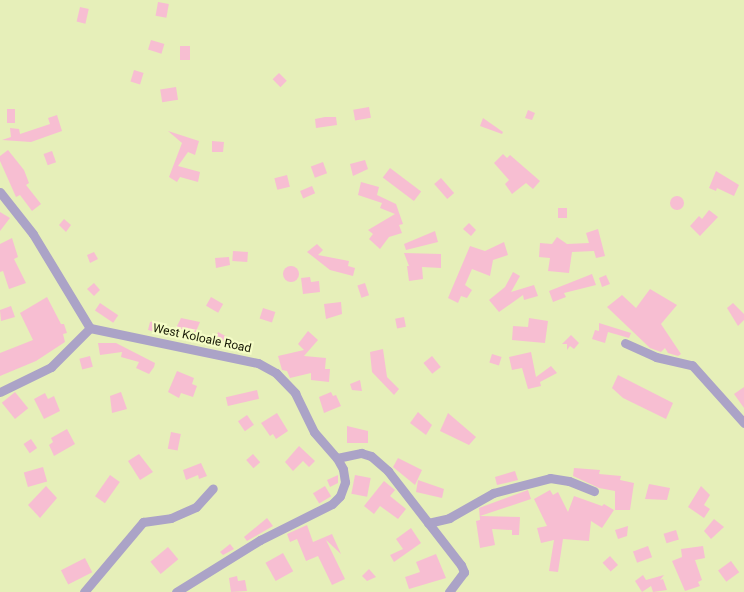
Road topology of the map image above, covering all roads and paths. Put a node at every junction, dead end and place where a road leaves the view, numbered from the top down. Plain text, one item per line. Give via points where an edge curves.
1 (0, 192) edge
2 (90, 328) junction
3 (625, 343) dead end
4 (0, 392) edge
5 (744, 423) edge
6 (337, 458) junction
7 (213, 488) dead end
8 (594, 492) dead end
9 (428, 523) junction
10 (84, 592) edge
11 (176, 592) edge
12 (448, 592) edge

1 - 2 street via 33,234
2 - 4 street via 51,367
2 - 6 street, West Koloale Road via 258,363 276,373 295,393 314,432
3 - 5 street via 656,357 692,365
6 - 9 street via 361,453 371,456 388,471
6 - 11 street via 345,482 340,496 332,504 260,540
7 - 10 street via 196,507 171,518 143,522
8 - 9 street via 569,481 550,478 493,492 449,518
9 - 12 street via 464,572

